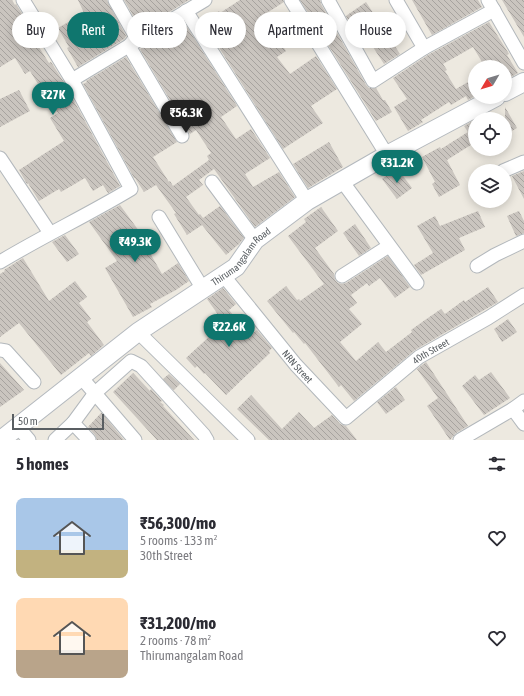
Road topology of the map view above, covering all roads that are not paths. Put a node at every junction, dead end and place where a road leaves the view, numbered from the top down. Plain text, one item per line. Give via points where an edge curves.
1 (22, 0) edge
2 (115, 0) edge
3 (291, 0) edge
4 (328, 0) edge
5 (396, 0) edge
6 (201, 1) edge
7 (491, 5) edge
8 (186, 11) joint
9 (127, 21) edge
10 (127, 47) edge
11 (130, 48) edge
12 (424, 48) junction
13 (524, 63) edge
14 (72, 80) junction
15 (524, 82) edge
16 (512, 88) edge
17 (483, 104) edge
18 (182, 136) dead end
19 (387, 155) junction
20 (0, 158) edge
21 (524, 162) edge
22 (512, 167) edge
23 (342, 181) junction
24 (212, 182) dead end
25 (307, 201) junction
26 (159, 217) dead end
27 (50, 233) junction
28 (255, 240) junction
29 (523, 243) edge
30 (389, 246) junction
31 (0, 262) edge
32 (477, 266) dead end
33 (223, 275) junction
34 (342, 276) dead end
35 (417, 283) dead end
36 (203, 289) junction
37 (524, 295) edge
38 (138, 332) junction
39 (0, 350) edge
40 (80, 376) junction
41 (34, 382) dead end
42 (95, 393) junction
43 (524, 401) edge
44 (513, 409) junction
45 (346, 418) joint
46 (73, 423) junction
47 (524, 424) edge
48 (23, 436) edge
49 (1, 440) edge
50 (55, 440) edge
51 (89, 440) edge
52 (135, 440) edge
53 (207, 440) edge
54 (248, 440) edge
55 (460, 440) edge

1 - 14 street
2 - 9 street
3 - 19 street
4 - 12 street via 373,81
5 - 12 street
6 - 8 street
7 - 12 street
7 - 13 street
8 - 25 street
10 - 14 street
11 - 18 street
14 - 27 street via 131,189
15 - 16 street
17 - 19 street, Thirumangalam Road
19 - 23 street, Thirumangalam Road
20 - 27 street
21 - 22 street
23 - 25 street, Thirumangalam Road
23 - 30 street
24 - 28 street
25 - 28 street, Thirumangalam Road
26 - 36 street
27 - 31 street
28 - 33 street, Thirumangalam Road via 236,268
29 - 32 street
30 - 34 street
30 - 35 street
33 - 36 street, Thirumangalam Road
33 - 45 street, NRN Street via 296,365
36 - 38 street, Thirumangalam Road
37 - 45 street, 40th Street via 419,357
38 - 40 street, Thirumangalam Road
38 - 54 street
39 - 41 street via 6,351
40 - 42 street
40 - 48 street, Thirumangalam Road
42 - 46 street
42 - 52 street
42 - 53 street via 131,361 141,366
43 - 44 street
44 - 47 street
44 - 55 street
46 - 50 street
46 - 51 street
48 - 49 street, Thirumangalam Road

